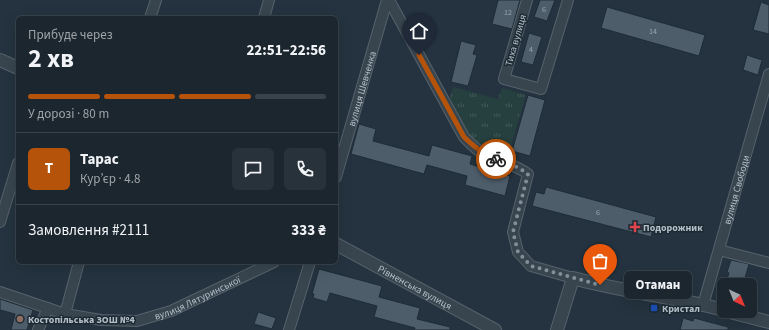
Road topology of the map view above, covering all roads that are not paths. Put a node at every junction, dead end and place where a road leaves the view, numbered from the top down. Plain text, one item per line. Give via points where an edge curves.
1 (156, 0) edge
2 (269, 0) edge
3 (388, 0) edge
4 (526, 0) edge
5 (568, 0) edge
6 (151, 16) edge
7 (265, 16) edge
8 (0, 60) edge
9 (16, 67) edge
10 (769, 74) edge
11 (16, 170) edge
12 (338, 170) edge
13 (0, 222) edge
14 (338, 245) edge
15 (719, 250) junction
16 (769, 263) edge
17 (78, 264) edge
18 (270, 264) edge
19 (309, 264) edge
20 (573, 278) junction
21 (0, 292) edge
22 (703, 305) junction
23 (48, 308) junction
24 (717, 309) edge
25 (65, 314) junction
26 (753, 318) edge
27 (769, 322) edge
28 (38, 330) edge
29 (289, 330) edge
30 (494, 330) edge
31 (557, 330) edge

1 - 6 street
2 - 7 street
3 - 12 street, вулиця Шевченка
3 - 20 street via 464,137 484,154 528,174 513,232 518,252 531,266
4 - 5 street, Тиха вулиця via 504,79 541,89
8 - 9 street
10 - 15 street, вулиця Свободи
11 - 13 street
14 - 30 street, Рівненська вулиця
15 - 16 street
15 - 22 street, вулиця Свободи
17 - 25 street
18 - 25 street, вулиця Лятуринської via 171,311 136,321 101,320
19 - 29 street
20 - 22 street
20 - 31 street
21 - 23 street, вулиця Лятуринської
22 - 24 street
23 - 25 street, вулиця Лятуринської
23 - 28 street
26 - 27 street

